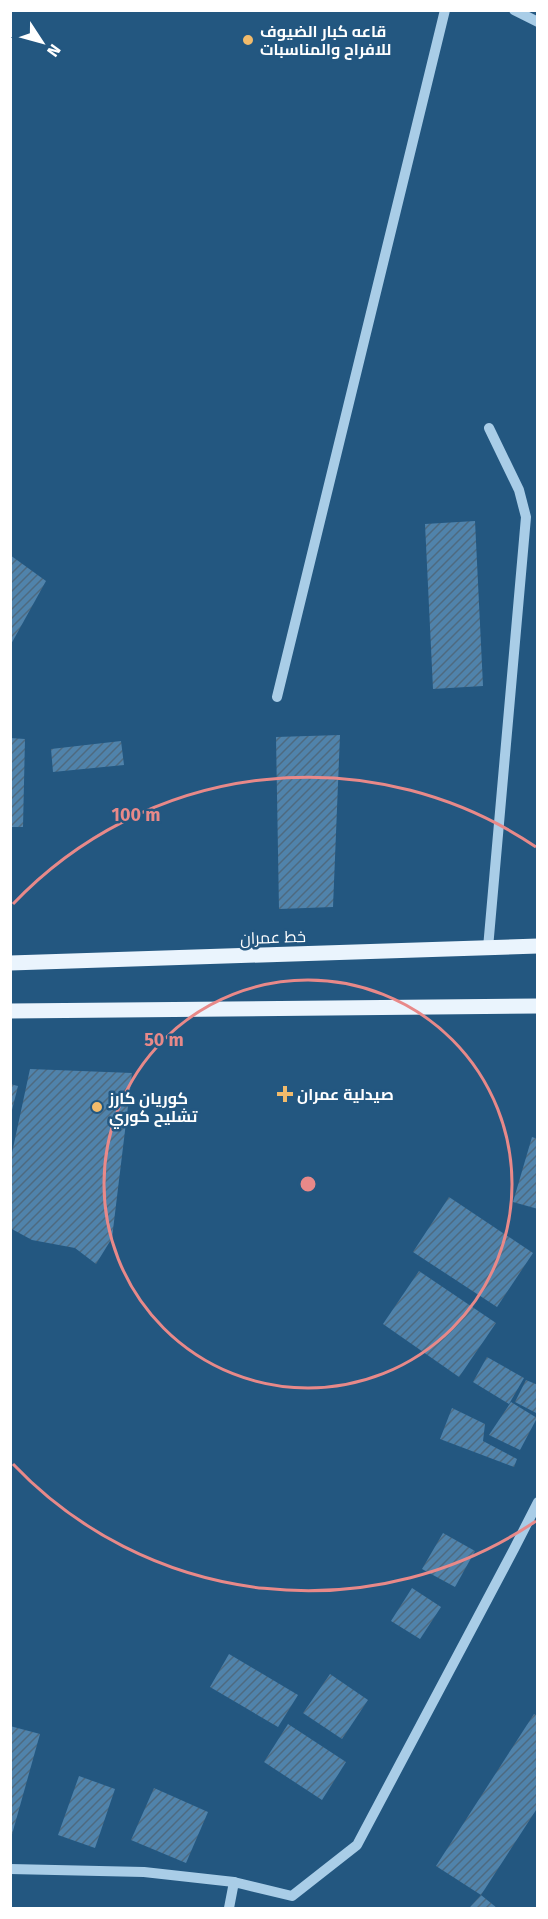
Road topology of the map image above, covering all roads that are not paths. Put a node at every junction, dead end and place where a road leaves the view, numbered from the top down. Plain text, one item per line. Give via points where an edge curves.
1 (445, 10) edge
2 (514, 10) edge
3 (537, 22) edge
4 (489, 428) dead end
5 (278, 698) dead end
6 (537, 946) edge
7 (488, 948) junction
8 (10, 963) edge
9 (537, 1006) edge
10 (10, 1011) edge
11 (537, 1502) edge
12 (10, 1869) edge
13 (234, 1882) junction
14 (229, 1908) edge

1 - 5 street
2 - 3 street
4 - 7 street via 519,490 526,517
6 - 7 main road, خط عمران
7 - 8 main road, خط عمران
9 - 10 main road
11 - 13 street via 357,1845 292,1896
12 - 13 street via 144,1872
13 - 14 street

